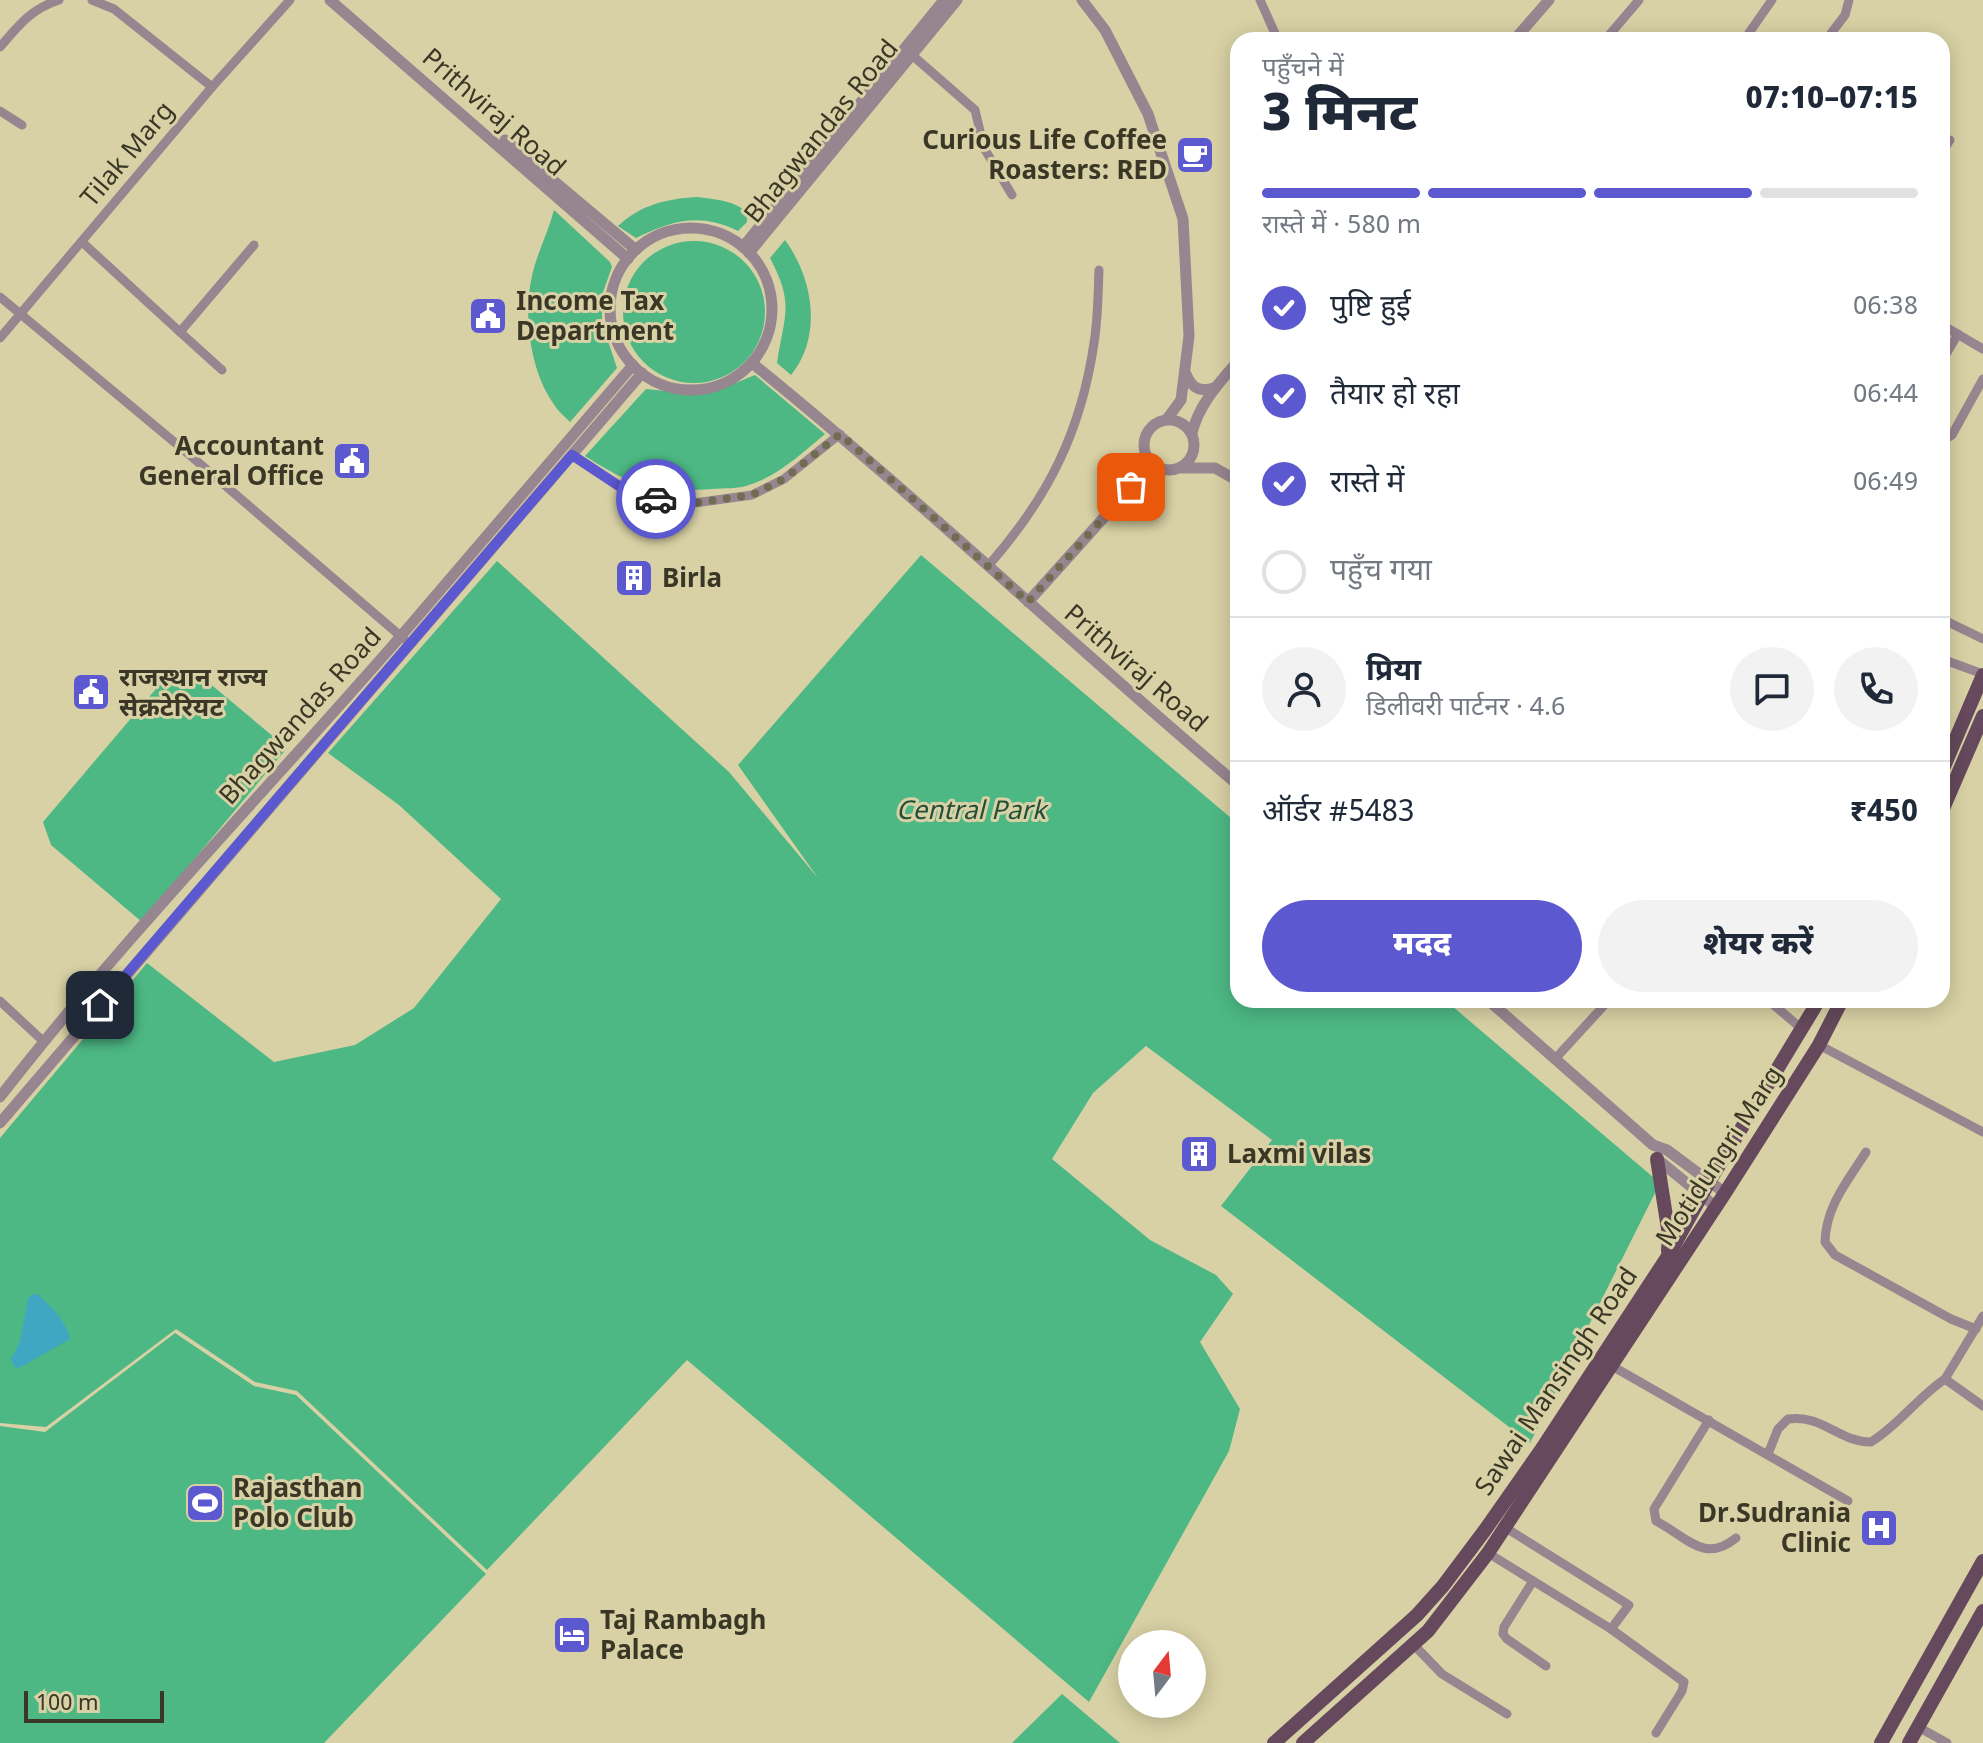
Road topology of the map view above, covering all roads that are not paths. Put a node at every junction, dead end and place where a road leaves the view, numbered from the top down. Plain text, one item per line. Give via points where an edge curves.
1 (59, 0) edge
2 (92, 0) edge
3 (290, 0) edge
4 (330, 0) edge
5 (339, 0) edge
6 (944, 0) edge
7 (957, 0) edge
8 (1082, 0) edge
9 (1260, 0) edge
10 (1639, 0) edge
11 (1772, 0) edge
12 (1849, 0) edge
13 (1548, 1) edge
14 (1274, 32) edge
15 (1521, 32) edge
16 (1612, 32) edge
17 (1750, 32) edge
18 (1832, 32) edge
19 (0, 47) edge
20 (912, 55) junction
21 (212, 87) junction
22 (0, 111) edge
23 (22, 125) dead end
24 (1012, 195) dead end
25 (82, 242) junction
26 (254, 245) dead end
27 (746, 250) junction
28 (632, 255) junction
29 (1099, 270) dead end
30 (0, 297) edge
31 (21, 315) junction
32 (1950, 330) edge
33 (180, 332) junction
34 (1958, 334) junction
35 (0, 338) edge
36 (1950, 348) edge
37 (1983, 349) edge
38 (752, 363) junction
39 (638, 369) junction
40 (222, 370) dead end
41 (1230, 370) edge
42 (1185, 372) junction
43 (1983, 379) edge
44 (1216, 387) junction
45 (1167, 419) junction
46 (1192, 433) junction
47 (840, 434) junction
48 (1950, 435) edge
49 (1195, 450) junction
50 (572, 455) junction
51 (1152, 464) junction
52 (1215, 468) junction
53 (1179, 469) junction
54 (1230, 476) edge
55 (988, 566) junction
56 (1028, 602) junction
57 (1950, 623) edge
58 (1983, 639) edge
59 (405, 640) junction
60 (1950, 662) edge
61 (1983, 675) edge
62 (1983, 716) edge
63 (1950, 752) edge
64 (1230, 778) edge
65 (1950, 792) edge
66 (0, 1001) edge
67 (1497, 1008) edge
68 (1602, 1008) edge
69 (1777, 1008) edge
70 (1814, 1008) edge
71 (1838, 1008) edge
72 (1802, 1029) junction
73 (43, 1041) junction
74 (1819, 1045) junction
75 (1555, 1059) junction
76 (0, 1097) edge
77 (0, 1123) edge
78 (1983, 1132) edge
79 (1655, 1152) junction
80 (1866, 1152) dead end
81 (1709, 1182) junction
82 (1725, 1193) junction
83 (1701, 1196) junction
84 (1716, 1207) junction
85 (1668, 1256) junction
86 (1983, 1316) edge
87 (1976, 1329) junction
88 (1612, 1366) junction
89 (1945, 1379) junction
90 (1983, 1406) edge
91 (1709, 1420) junction
92 (1768, 1454) junction
93 (1848, 1501) dead end
94 (1506, 1528) junction
95 (1736, 1538) dead end
96 (1488, 1553) junction
97 (1983, 1561) edge
98 (1533, 1581) junction
99 (1983, 1611) edge
100 (1611, 1629) junction
101 (1939, 1642) junction
102 (1414, 1645) junction
103 (1960, 1652) junction
104 (1546, 1666) dead end
105 (1334, 1714) junction
106 (1507, 1714) dead end
107 (1918, 1727) junction
108 (1656, 1733) dead end
109 (1279, 1742) edge
110 (1303, 1743) edge
111 (1319, 1743) edge
112 (1881, 1743) edge
113 (1909, 1743) edge
114 (1947, 1743) edge

1 - 19 street via 40,6
2 - 21 street via 114,9
3 - 21 street, Tilak Marg
4 - 28 street, Prithviraj Road
5 - 28 street, Prithviraj Road
6 - 27 street, Bhagwandas Road
7 - 20 street, Bhagwandas Road
8 - 42 street via 1105,30 1148,114 1183,219 1189,336
9 - 14 street
10 - 16 street
11 - 17 street
12 - 18 street
13 - 15 street
20 - 24 street via 975,110 984,148
20 - 27 street, Bhagwandas Road
21 - 25 street, Tilak Marg
22 - 23 street
25 - 31 street, Tilak Marg
25 - 33 street
26 - 33 street
27 - 28 street via 713,232 689,229 664,233
27 - 38 street via 768,282 772,307 769,333
28 - 39 street via 613,288 611,321 623,352
29 - 55 street via 1095,341 1070,441 1048,487
30 - 31 street
31 - 35 street, Tilak Marg
31 - 59 street
32 - 34 street
33 - 40 street
34 - 36 street
34 - 37 street
38 - 39 street via 731,380 706,389 679,389
38 - 47 street, Prithviraj Road
39 - 50 street, Bhagwandas Road
39 - 59 street, Bhagwandas Road
41 - 44 street
42 - 44 street via 1196,389
42 - 45 street via 1181,400
43 - 48 street
44 - 46 street via 1195,418
45 - 46 street via 1181,422
45 - 51 street via 1152,426 1144,441
46 - 49 street
47 - 50 street via 784,479 752,495 680,505 628,492
47 - 55 street, Prithviraj Road
49 - 52 street
49 - 53 street
50 - 59 street, Bhagwandas Road
51 - 53 street
51 - 56 street
52 - 53 street
52 - 54 street
55 - 56 street, Prithviraj Road
56 - 64 street, Prithviraj Road
57 - 58 street
59 - 73 street, Bhagwandas Road via 136,932
59 - 77 street, Bhagwandas Road
60 - 61 street
61 - 63 main road
62 - 65 main road
66 - 73 street
67 - 75 street
68 - 75 street
69 - 72 street
70 - 72 main road, Sawai Mansingh Road
71 - 74 main road, Motidungri Marg
72 - 81 main road, Sawai Mansingh Road
73 - 76 street, Bhagwandas Road
74 - 78 street
74 - 82 main road, Motidungri Marg
75 - 79 street
79 - 81 street via 1667,1150
79 - 83 street
79 - 85 main road
80 - 87 street via 1831,1209 1825,1242 1835,1255
81 - 82 street
81 - 83 main road, Sawai Mansingh Road
82 - 84 main road, Motidungri Marg
83 - 84 street
83 - 85 main road, Sawai Mansingh Road
84 - 88 main road, Motidungri Marg
85 - 109 main road, Sawai Mansingh Road via 1541,1450 1443,1586
86 - 87 street
87 - 89 street
88 - 91 street
88 - 94 main road, Motidungri Marg
89 - 90 street
89 - 92 street via 1871,1442 1804,1417 1788,1419 1778,1429
91 - 92 street
91 - 95 street via 1654,1509 1656,1521 1708,1551 1724,1548
92 - 93 street
94 - 96 main road, Motidungri Marg
94 - 100 street via 1629,1605
96 - 98 street
96 - 102 main road, Motidungri Marg
97 - 101 main road
98 - 100 street
98 - 104 street via 1503,1634
99 - 103 main road
100 - 108 street via 1684,1682
101 - 103 main road
101 - 112 main road
102 - 105 main road, Motidungri Marg
102 - 106 street via 1442,1674
103 - 107 main road
105 - 110 main road, Motidungri Marg
105 - 111 main road
107 - 113 main road
107 - 114 street

